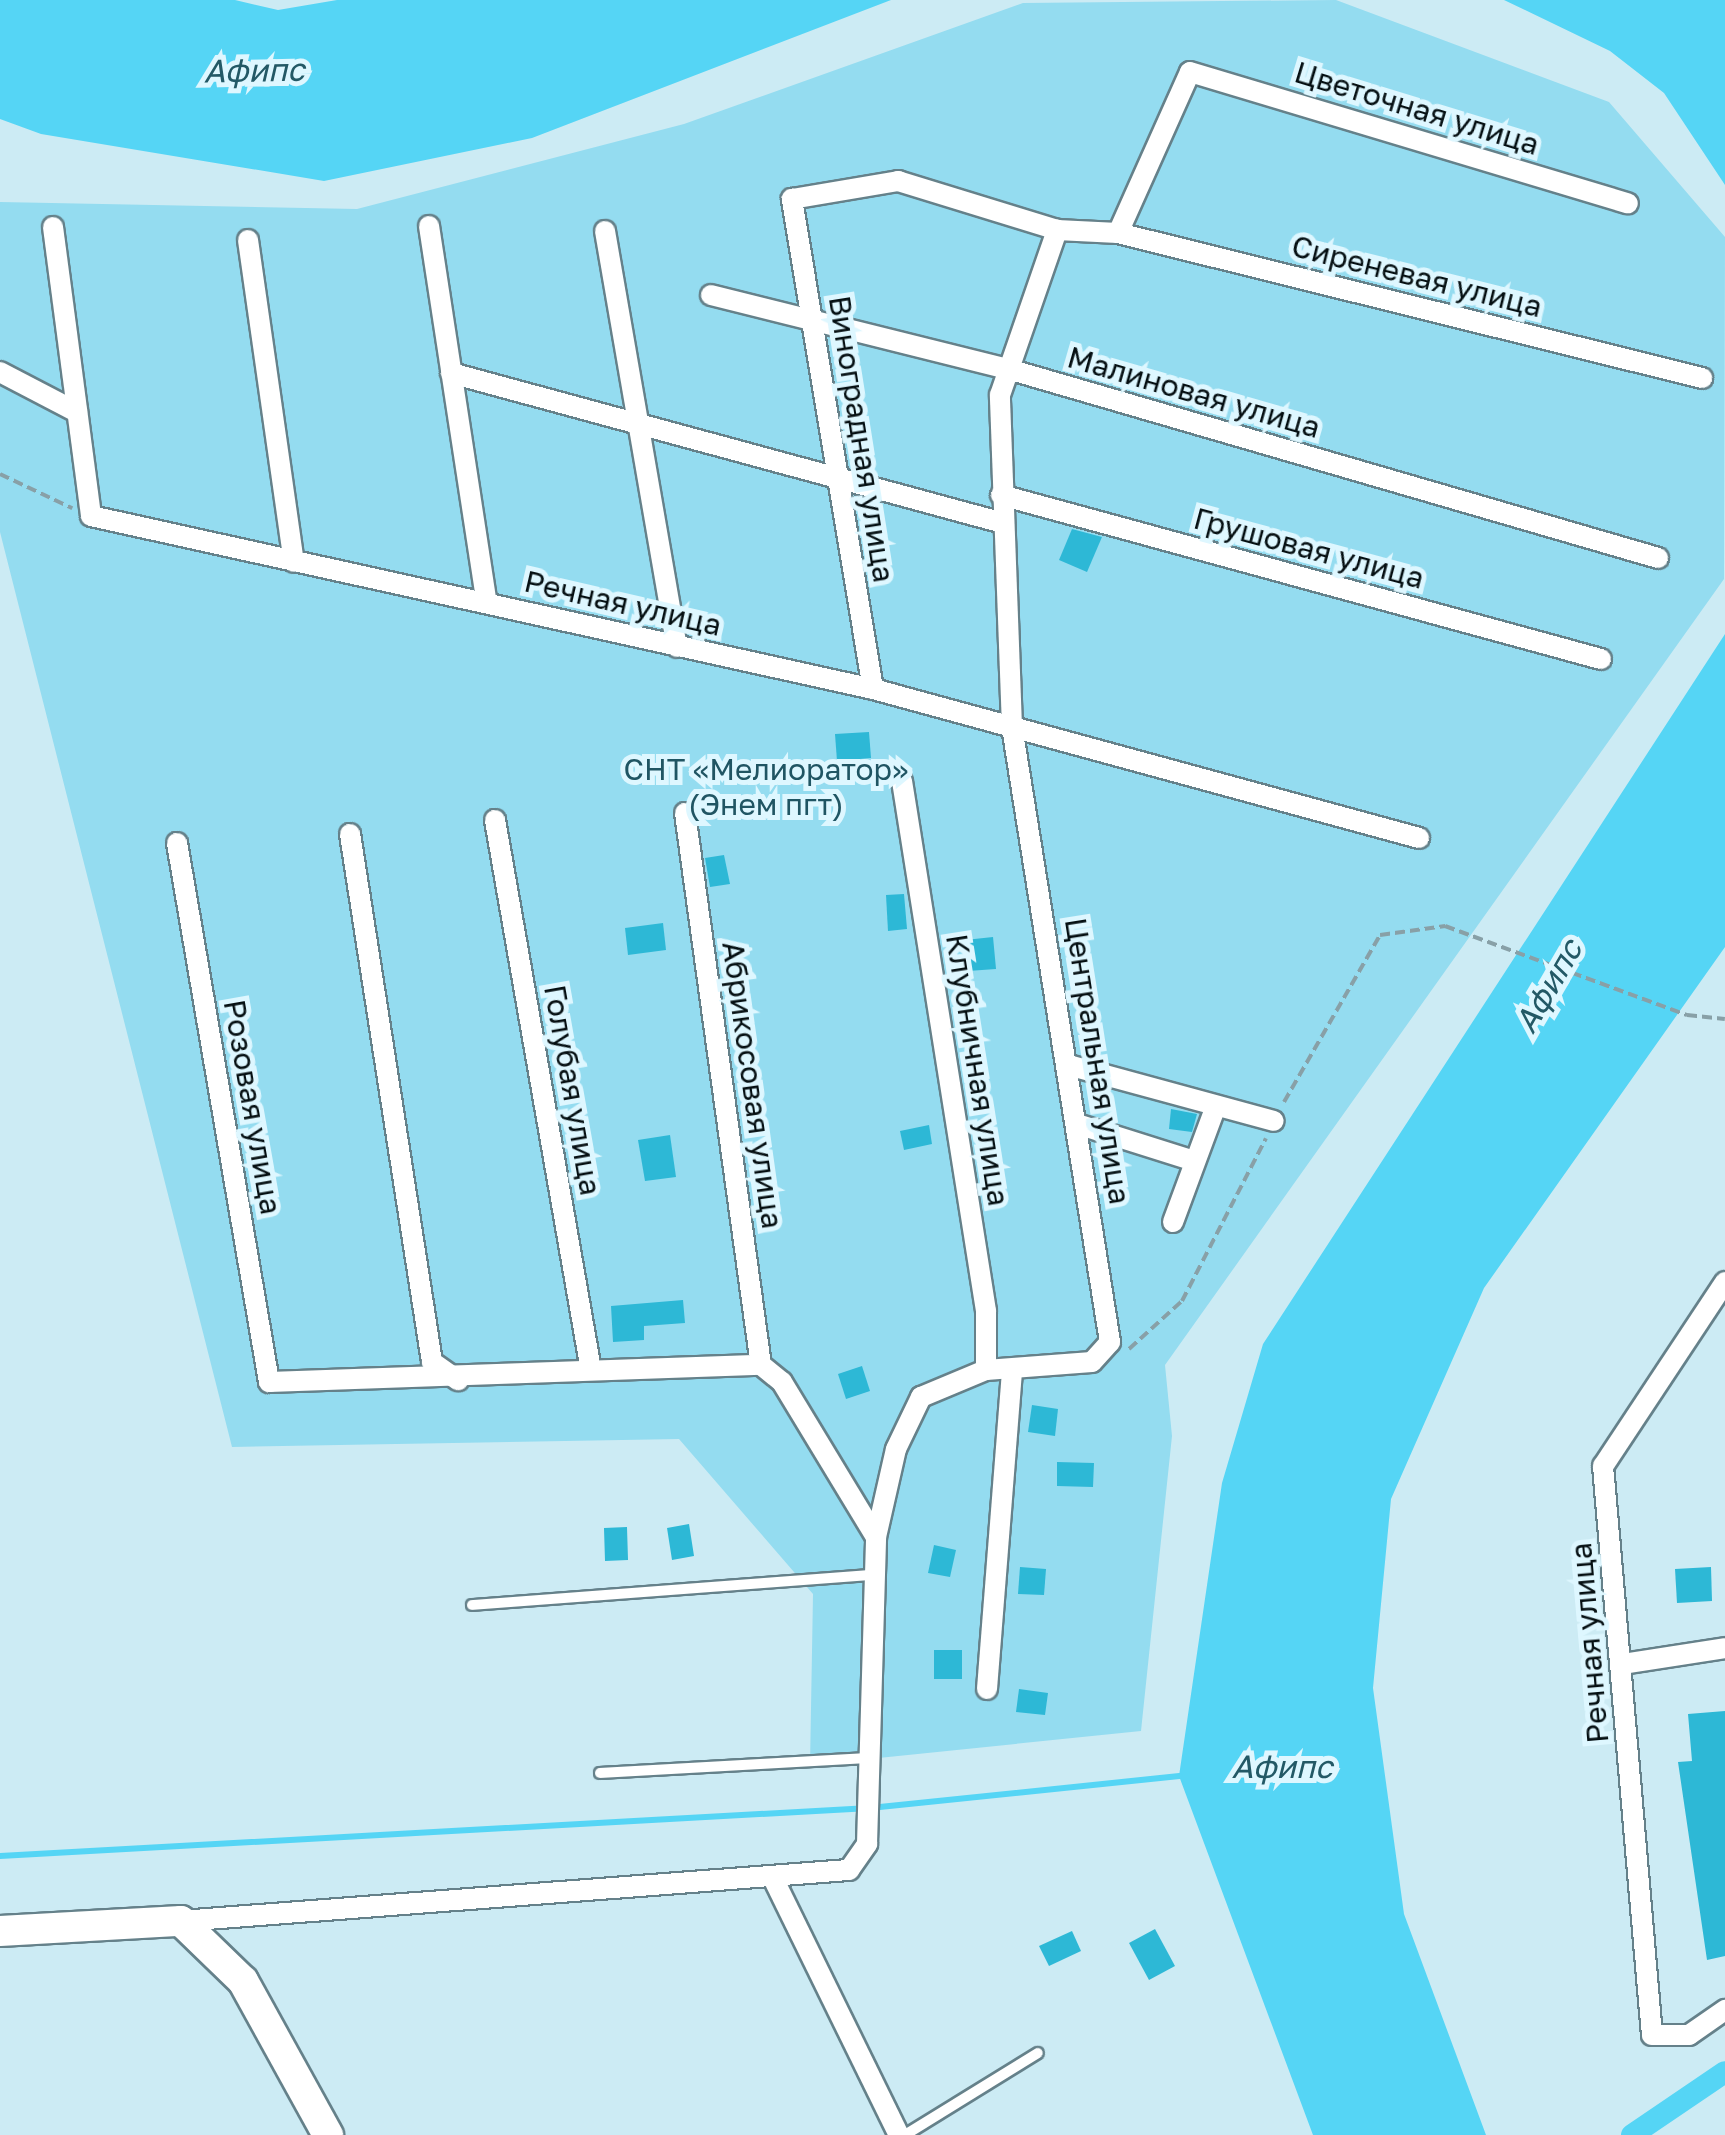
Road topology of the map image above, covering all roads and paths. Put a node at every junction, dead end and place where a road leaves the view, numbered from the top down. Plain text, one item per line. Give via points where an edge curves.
1 (1628, 203) dead end
2 (429, 226) dead end
3 (53, 227) dead end
4 (1057, 230) junction
5 (606, 231) dead end
6 (1118, 233) junction
7 (248, 240) dead end
8 (710, 296) dead end
9 (813, 322) junction
10 (1008, 369) junction
11 (0, 372) edge
12 (452, 373) junction
13 (1702, 378) dead end
14 (77, 412) junction
15 (638, 420) junction
16 (0, 474) edge
17 (838, 479) junction
18 (1001, 495) junction
19 (90, 516) junction
20 (1002, 523) junction
21 (1658, 558) dead end
22 (294, 562) junction
23 (487, 603) junction
24 (677, 648) junction
25 (1601, 659) dead end
26 (873, 689) junction
27 (1012, 727) junction
28 (902, 780) dead end
29 (685, 813) dead end
30 (495, 820) dead end
31 (350, 834) dead end
32 (1419, 838) dead end
33 (177, 843) dead end
34 (1493, 948) dead end
35 (1725, 1019) edge
36 (1068, 1065) junction
37 (1216, 1106) junction
38 (1274, 1122) dead end
39 (1078, 1124) junction
40 (1194, 1161) junction
41 (1173, 1222) dead end
42 (1725, 1282) edge
43 (761, 1365) junction
44 (591, 1370) junction
45 (986, 1370) junction
46 (1012, 1371) junction
47 (458, 1380) junction
48 (876, 1537) junction
49 (876, 1574) junction
50 (472, 1606) dead end
51 (1725, 1648) edge
52 (1622, 1664) junction
53 (987, 1689) dead end
54 (873, 1758) junction
55 (600, 1773) dead end
56 (773, 1878) junction
57 (181, 1920) junction
58 (0, 1931) edge
59 (1725, 2010) edge
60 (1038, 2053) dead end
61 (328, 2135) edge
62 (902, 2135) edge

1 - 6 street, Цветочная улица via 1190,72
2 - 12 street
3 - 14 street
4 - 6 street
4 - 9 street, Виноградная улица via 898,181 792,199
4 - 10 street, Центральная улица
5 - 15 street
6 - 13 street, Сиреневая улица
7 - 22 street
8 - 9 street, Малиновая улица
9 - 10 street, Малиновая улица
9 - 17 street, Виноградная улица
10 - 18 street, Центральная улица
10 - 21 street, Малиновая улица
11 - 14 street
12 - 15 street
12 - 23 street
14 - 19 street
15 - 17 street
15 - 24 street
16 - 19 path
17 - 20 street
17 - 26 street, Виноградная улица
18 - 20 street, Центральная улица
18 - 25 street, Грушовая улица
19 - 22 street, Речная улица
20 - 27 street, Центральная улица
22 - 23 street, Речная улица
23 - 24 street, Речная улица
24 - 26 street, Речная улица
26 - 27 street, Речная улица
27 - 32 street, Речная улица
27 - 36 street, Центральная улица
28 - 45 street, Клубничная улица via 986,1311
29 - 43 street, Абрикосовая улица
30 - 44 street, Голубая улица
31 - 47 street via 432,1362
33 - 47 street, Розовая улица via 270,1382
34 - 35 path via 1688,1015
36 - 37 street
36 - 39 street, Центральная улица
37 - 38 street
37 - 40 street
39 - 40 street
39 - 46 street, Центральная улица via 1110,1342 1092,1362
40 - 41 street
42 - 52 street, Речная улица via 1603,1466
43 - 44 street
43 - 48 street via 782,1382
44 - 47 street
45 - 46 street, Центральная улица
45 - 48 street, Центральная улица via 922,1398 896,1449
46 - 53 street
48 - 49 street, Центральная улица
49 - 50 lane
49 - 54 street, Центральная улица
51 - 52 street
52 - 59 street, Речная улица via 1652,2034 1689,2036
54 - 55 lane
54 - 56 street, Центральная улица via 867,1844 850,1870
56 - 57 street
56 - 62 street
57 - 58 street
57 - 61 street via 243,1982
60 - 62 lane

